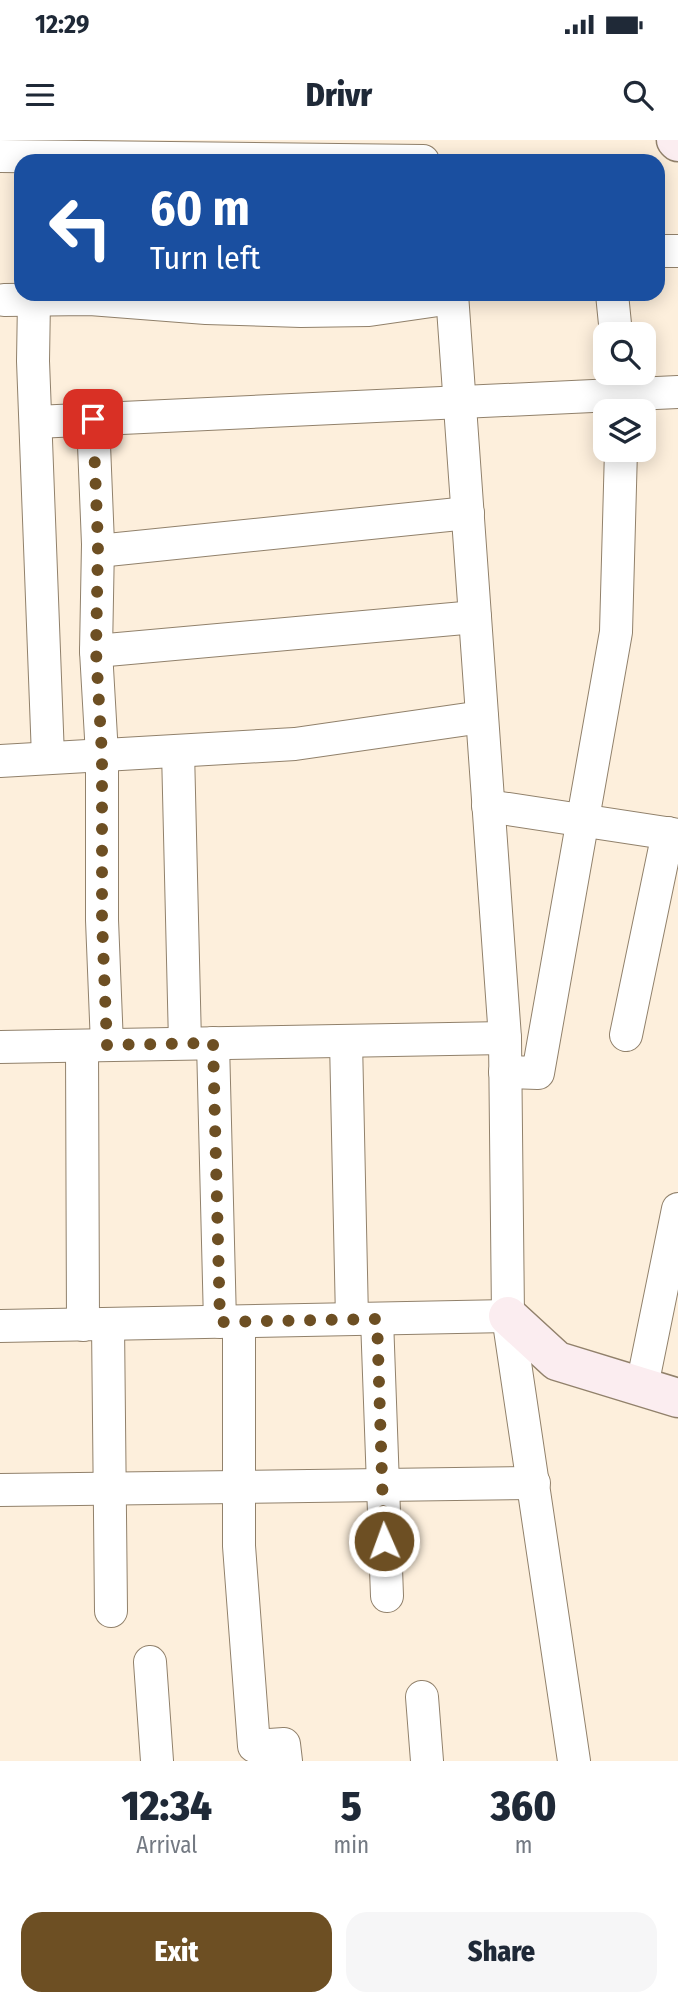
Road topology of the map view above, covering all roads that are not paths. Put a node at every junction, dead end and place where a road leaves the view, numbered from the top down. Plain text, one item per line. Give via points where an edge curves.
1 (19, 301) edge
2 (116, 301) edge
3 (422, 301) edge
4 (452, 301) edge
5 (613, 301) edge
6 (615, 322) edge
7 (678, 392) edge
8 (621, 393) edge
9 (460, 400) junction
10 (93, 419) junction
11 (36, 422) junction
12 (621, 462) edge
13 (468, 513) junction
14 (98, 551) junction
15 (475, 617) junction
16 (96, 651) junction
17 (482, 718) junction
18 (178, 751) junction
19 (102, 755) junction
20 (48, 757) junction
21 (0, 761) edge
22 (488, 806) junction
23 (583, 820) junction
24 (673, 834) edge
25 (626, 1035) dead end
26 (505, 1038) junction
27 (346, 1041) junction
28 (199, 1043) junction
29 (94, 1045) junction
30 (0, 1047) edge
31 (505, 1072) junction
32 (678, 1209) edge
33 (508, 1316) junction
34 (365, 1319) junction
35 (229, 1322) junction
36 (96, 1324) junction
37 (0, 1326) edge
38 (642, 1386) junction
39 (678, 1398) edge
40 (534, 1483) junction
41 (382, 1485) junction
42 (239, 1487) junction
43 (108, 1488) junction
44 (0, 1490) edge
45 (387, 1596) dead end
46 (111, 1611) dead end
47 (149, 1662) dead end
48 (422, 1697) dead end
49 (157, 1761) edge
50 (286, 1761) edge
51 (428, 1761) edge
52 (574, 1761) edge

1 - 11 street
2 - 3 street via 301,311 369,310
4 - 9 street
5 - 6 street
7 - 8 street
8 - 9 street
9 - 10 street
9 - 13 street
10 - 11 street
10 - 14 street
11 - 20 street
12 - 23 street via 616,632
13 - 14 street
13 - 15 street
14 - 16 street
15 - 16 street
15 - 17 street
16 - 19 street
17 - 18 street via 295,744
17 - 22 street
18 - 19 street
18 - 28 street
19 - 20 street
19 - 29 street via 102,920
20 - 21 street
22 - 23 street
22 - 26 street
23 - 24 street
23 - 31 street via 538,1073
24 - 25 street
26 - 27 street
26 - 31 street
27 - 28 street
27 - 34 street
28 - 29 street
28 - 35 street
29 - 30 street
29 - 36 street
31 - 33 street
32 - 38 street
33 - 34 street
33 - 38 street via 557,1361
33 - 40 street
34 - 35 street
34 - 41 street
35 - 36 street
35 - 42 street
36 - 37 street
36 - 43 street
38 - 39 street
40 - 41 street
40 - 52 street
41 - 42 street
41 - 45 street
42 - 43 street
42 - 50 street via 254,1746 284,1744
43 - 44 street
43 - 46 street
47 - 49 street
48 - 51 street

